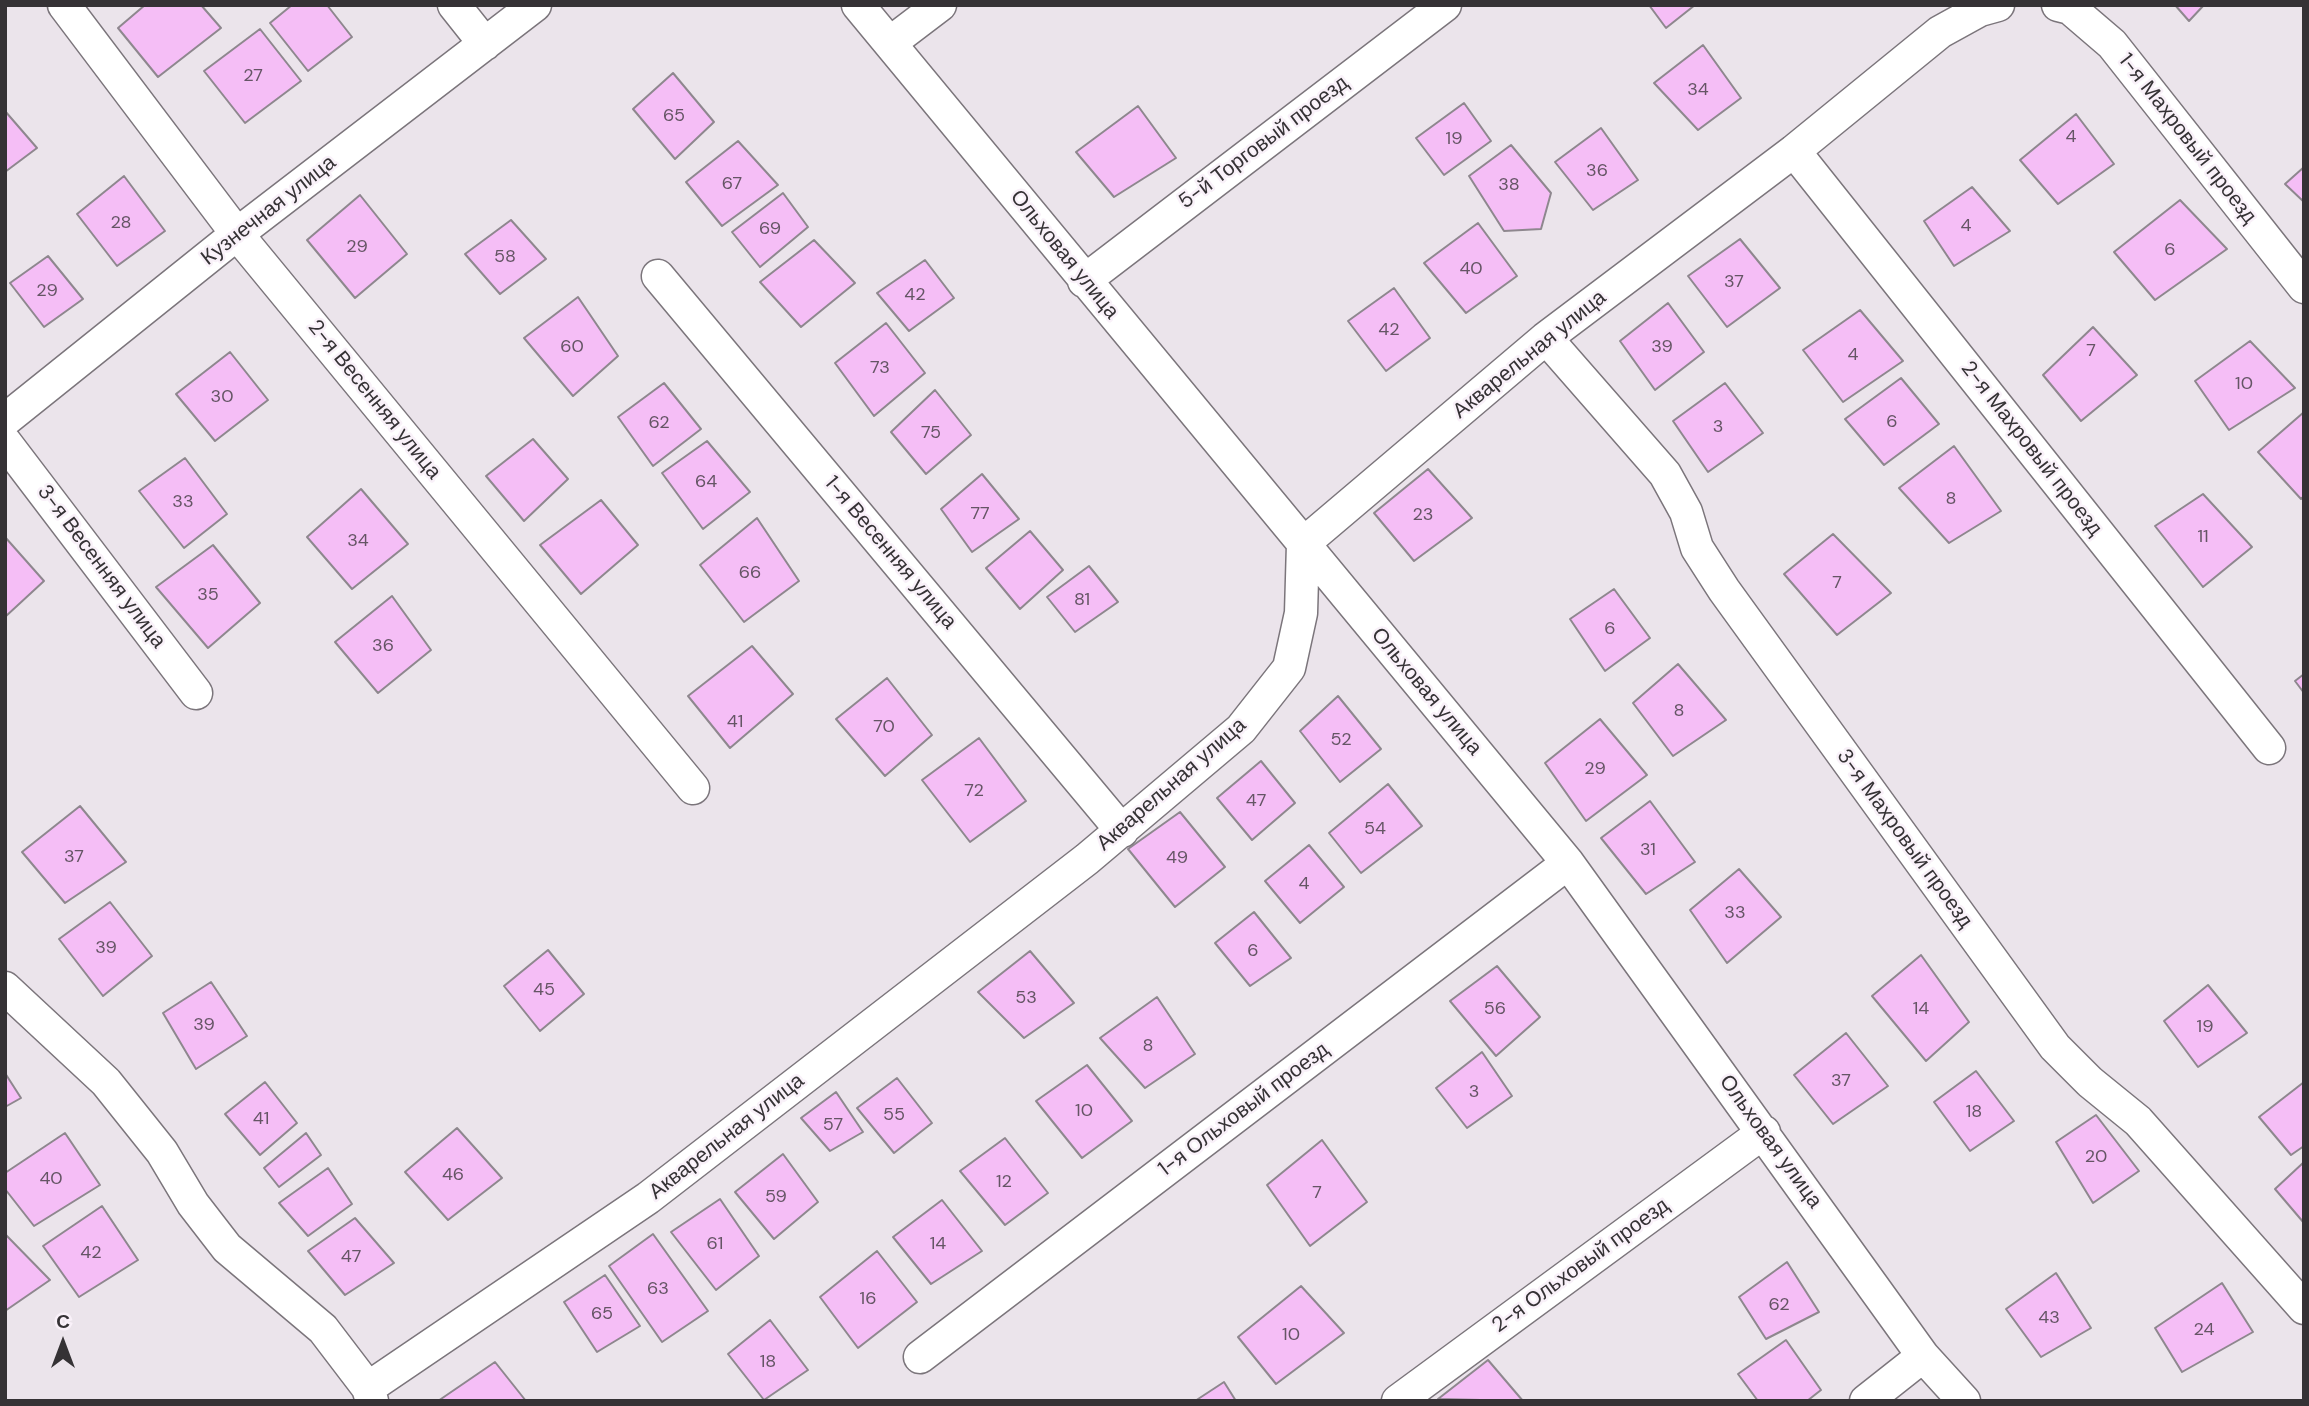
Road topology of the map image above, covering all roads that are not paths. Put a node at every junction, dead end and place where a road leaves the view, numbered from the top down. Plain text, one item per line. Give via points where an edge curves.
1 (64, 5) edge
2 (454, 5) edge
3 (535, 5) edge
4 (858, 5) edge
5 (940, 5) edge
6 (1445, 5) edge
7 (1998, 5) edge
8 (2058, 5) edge
9 (890, 43) junction
10 (485, 44) junction
11 (1794, 150) junction
12 (237, 234) junction
13 (658, 276) dead end
14 (1084, 281) junction
15 (2304, 287) edge
16 (1546, 338) junction
17 (5, 420) edge
18 (5, 442) edge
19 (1303, 544) junction
20 (196, 692) dead end
21 (2269, 748) dead end
22 (693, 788) dead end
23 (1122, 831) junction
24 (1568, 863) junction
25 (5, 988) edge
26 (1764, 1132) junction
27 (2304, 1308) edge
28 (1923, 1356) junction
29 (920, 1357) dead end
30 (370, 1394) edge
31 (1398, 1401) edge
32 (1866, 1401) edge
33 (1964, 1401) edge

1 - 12 street, 2-я Весенняя улица
2 - 10 street
3 - 10 street, Кузнечная улица
4 - 9 street, Ольховая улица
5 - 9 street
6 - 14 street, 5-й Торговый проезд
7 - 11 street, Акварельная улица via 1940,32
8 - 15 street, 1-я Махровый проезд via 2070,8 2112,44
9 - 14 street, Ольховая улица
10 - 12 street, Кузнечная улица
11 - 16 street, Акварельная улица
11 - 21 street, 2-я Махровый проезд
12 - 17 street, Кузнечная улица
12 - 22 street, 2-я Весенняя улица
13 - 23 street, 1-я Весенняя улица
14 - 19 street, Ольховая улица
16 - 19 street, Акварельная улица
16 - 27 street, 3-я Махровый проезд via 1665,474 1686,512 1697,548 1724,590 2055,1047 2147,1130
18 - 20 street, 3-я Весенняя улица
19 - 23 street, Акварельная улица via 1301,613 1289,668 1241,729
19 - 24 street, Ольховая улица
23 - 30 street, Акварельная улица via 648,1198
24 - 26 street, Ольховая улица
24 - 29 street, 1-я Ольховый проезд
25 - 30 street via 106,1082 162,1152 193,1204 228,1248 323,1329
26 - 28 street, Ольховая улица
26 - 31 street, 2-я Ольховый проезд
28 - 32 street
28 - 33 street, Ольховая улица

